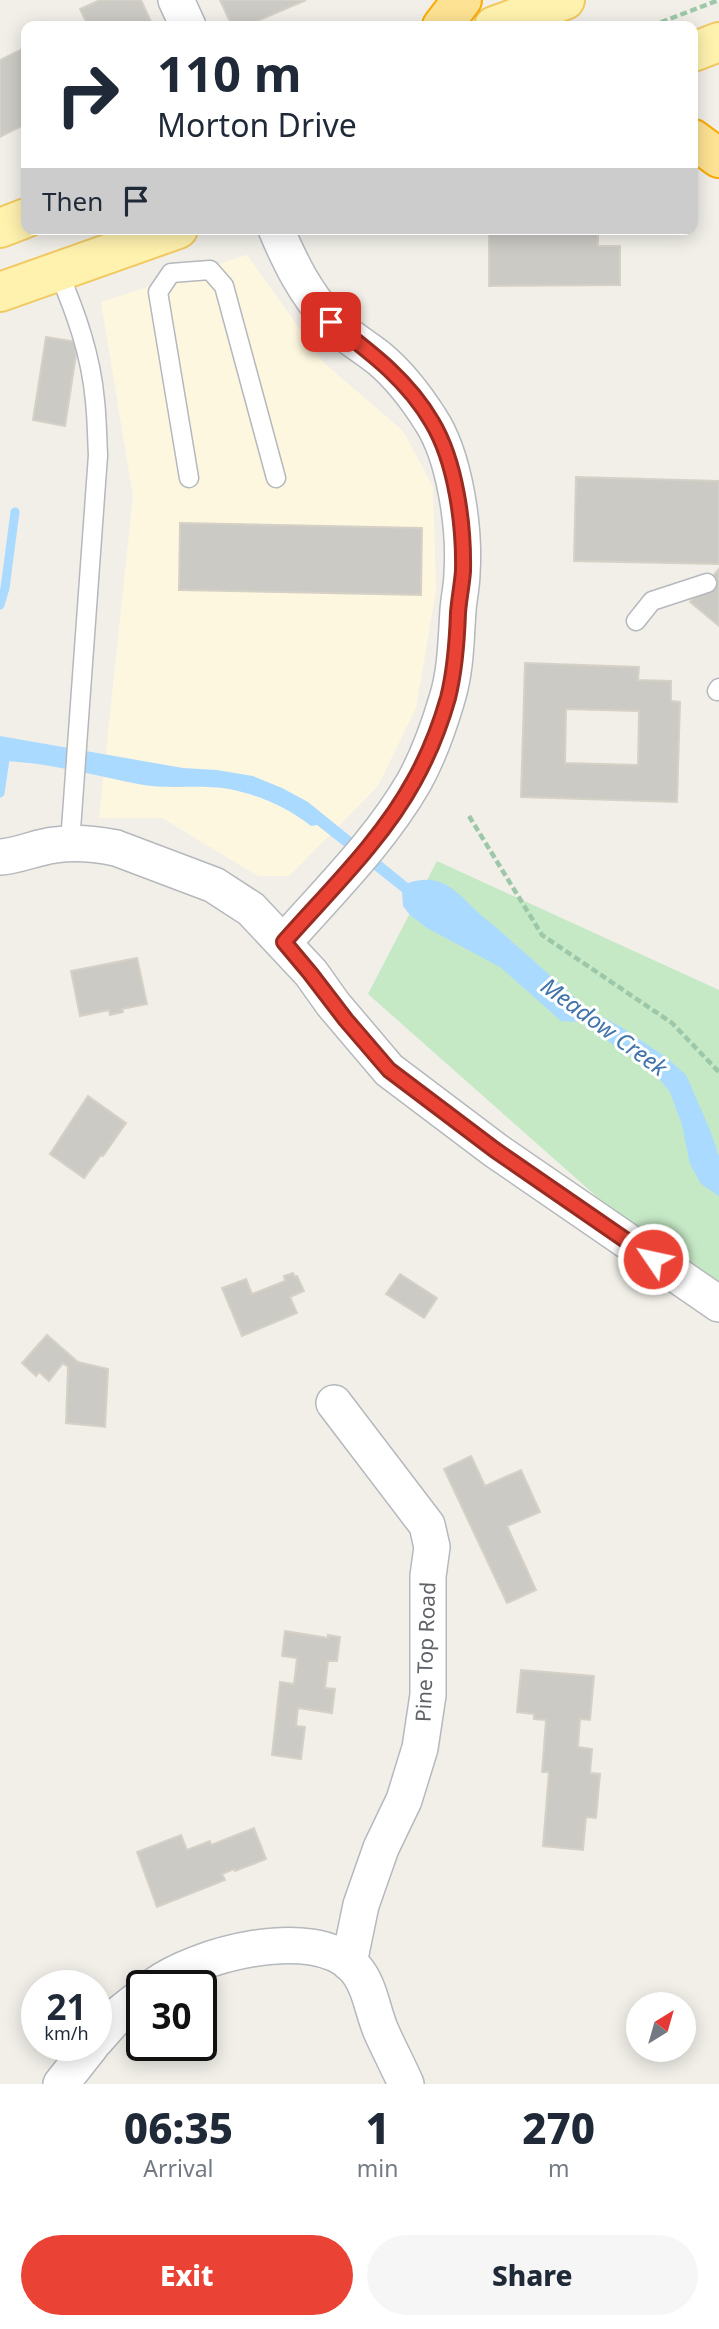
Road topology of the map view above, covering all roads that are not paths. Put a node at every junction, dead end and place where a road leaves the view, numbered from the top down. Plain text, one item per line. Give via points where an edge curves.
1 (176, 0) edge
2 (462, 0) edge
3 (565, 0) edge
4 (186, 21) edge
5 (446, 21) edge
6 (508, 21) edge
7 (719, 42) edge
8 (698, 50) edge
9 (698, 143) edge
10 (719, 158) edge
11 (21, 220) edge
12 (0, 228) edge
13 (161, 235) edge
14 (279, 235) edge
15 (58, 271) junction
16 (0, 292) edge
17 (189, 478) dead end
18 (276, 478) dead end
19 (707, 583) dead end
20 (636, 621) dead end
21 (70, 843) junction
22 (0, 857) edge
23 (284, 942) junction
24 (719, 1304) edge
25 (334, 1403) dead end
26 (349, 1963) junction
27 (187, 1970) edge
28 (126, 2009) edge
29 (112, 2022) edge
30 (79, 2061) edge
31 (61, 2084) edge
32 (406, 2084) edge

1 - 4 street
2 - 5 highway
3 - 6 main road
7 - 8 main road
9 - 10 highway
11 - 12 main road
13 - 15 main road
14 - 23 street via 307,294 331,322 404,382 433,423 452,472 463,571 448,697 414,781 382,830
15 - 16 main road
15 - 21 lane via 88,357 98,455
17 - 18 lane via 158,292 171,273 210,270 224,286
19 - 20 lane via 652,601
21 - 22 street
21 - 23 street via 116,848 214,885 251,909
23 - 24 street via 389,1070 495,1150
25 - 26 street, Pine Top Road via 426,1525 432,1547 428,1695 420,1748 361,1905
26 - 27 street via 320,1948 275,1947 231,1953
26 - 32 street via 367,1988
28 - 29 street
30 - 31 street

